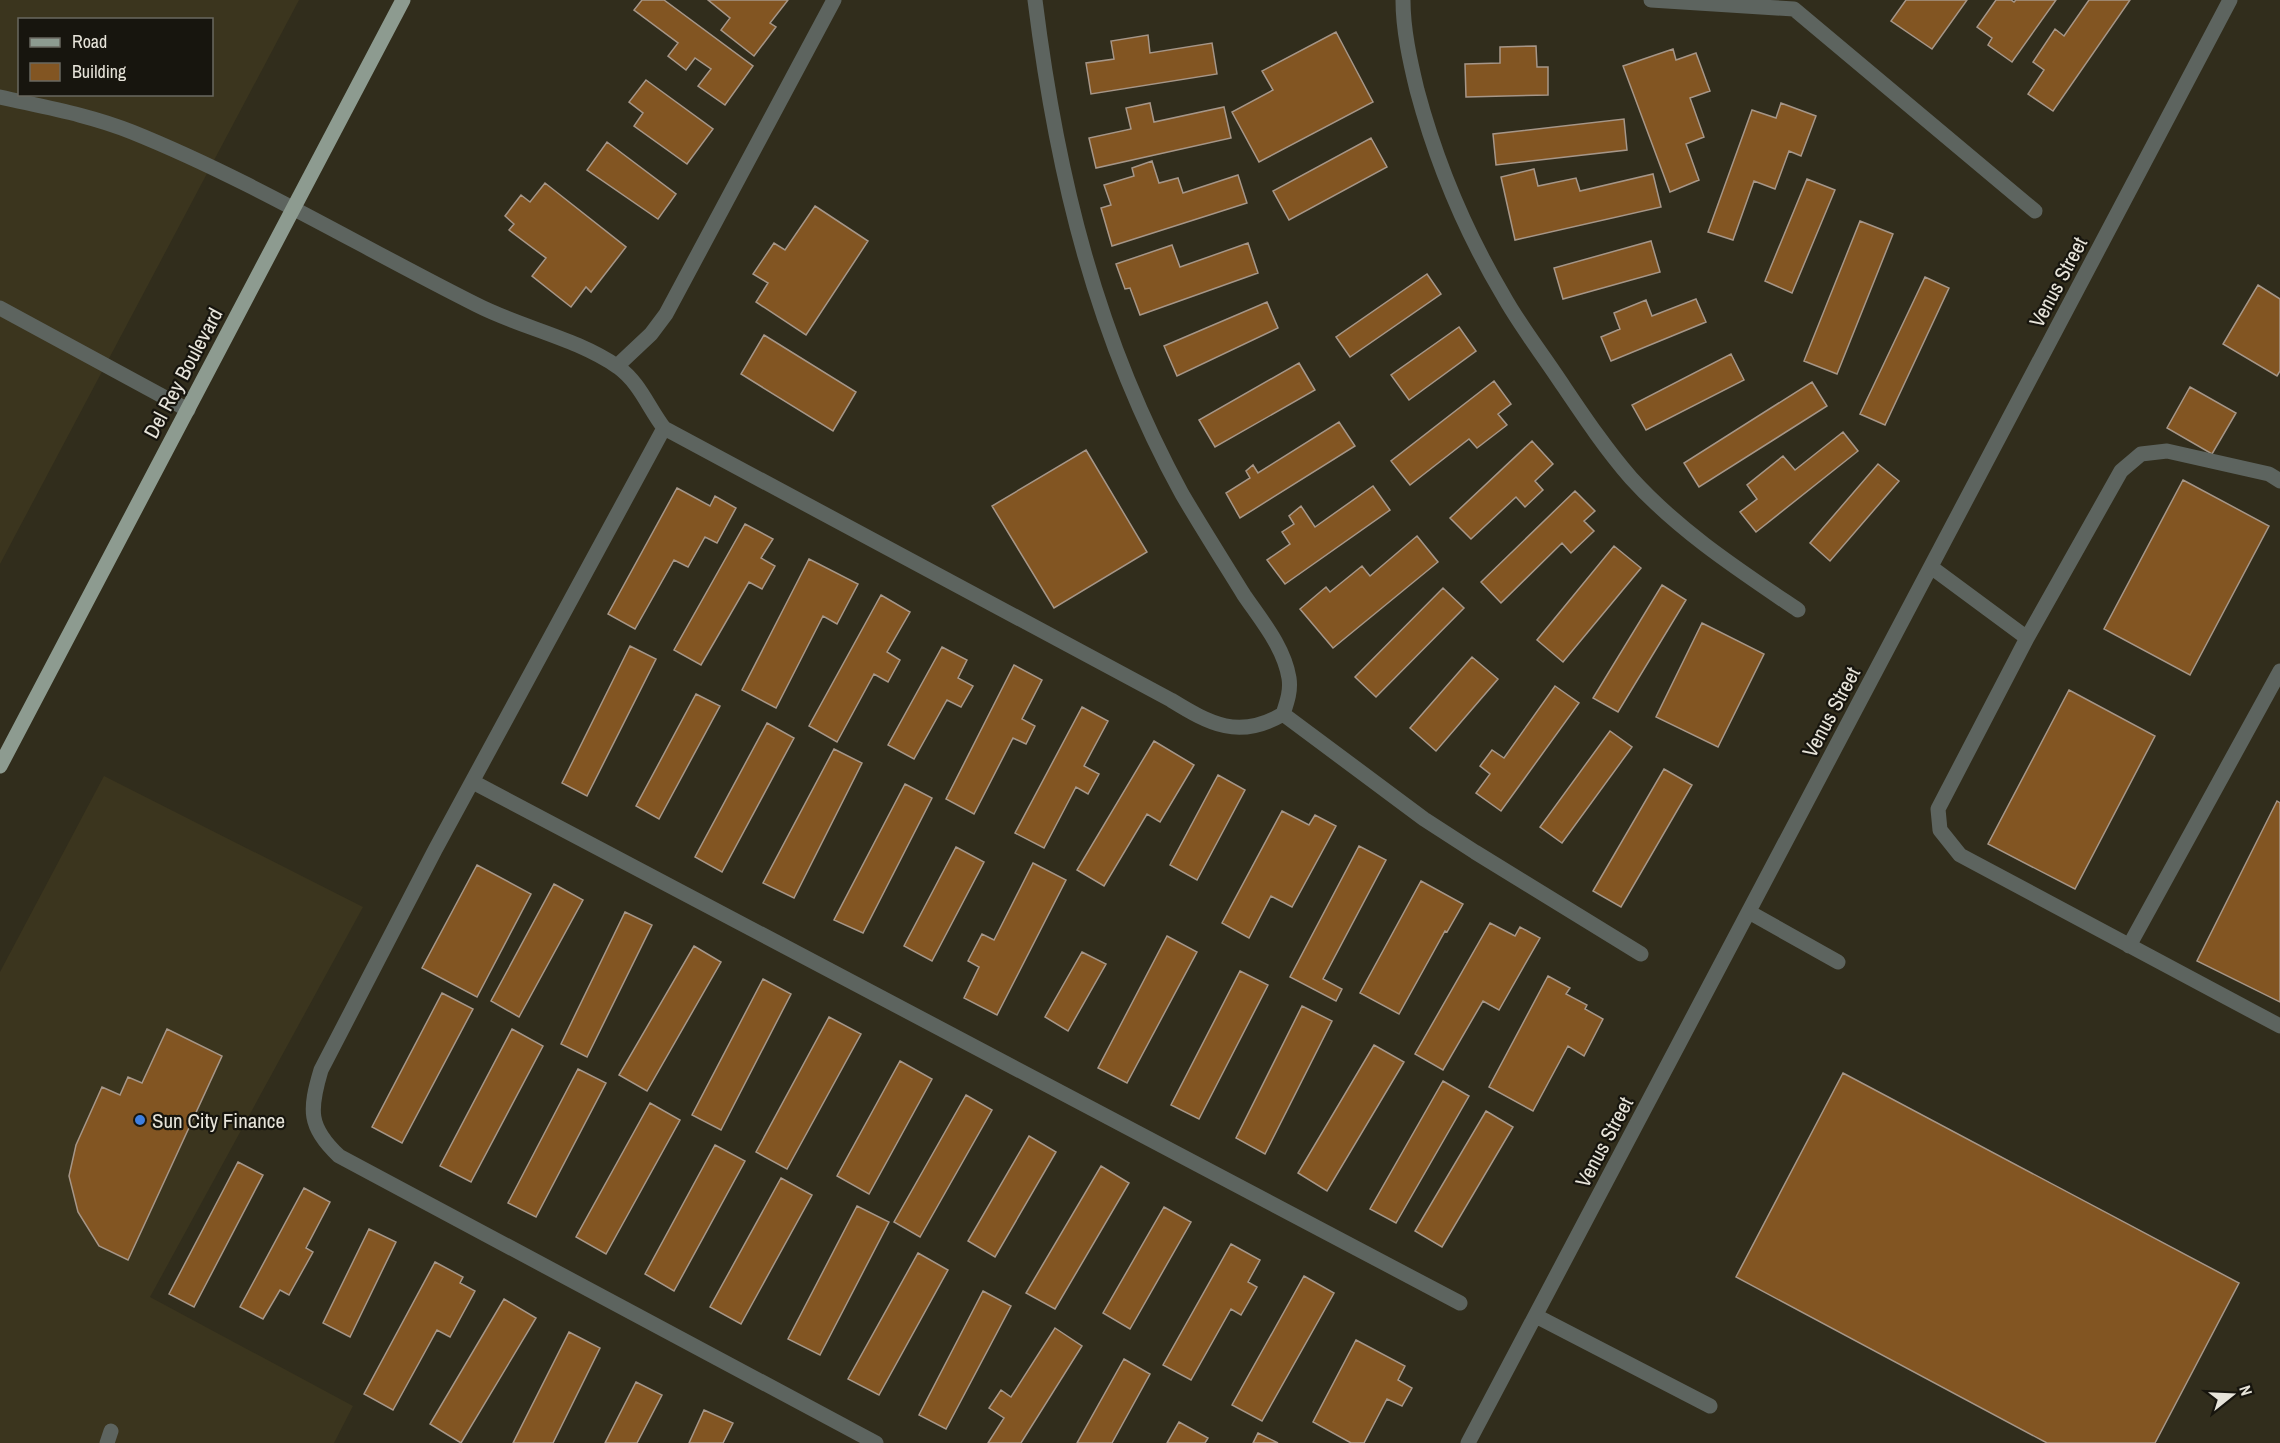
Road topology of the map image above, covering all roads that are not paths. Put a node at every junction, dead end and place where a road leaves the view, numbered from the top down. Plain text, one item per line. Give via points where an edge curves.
1 (403, 0) edge
2 (834, 0) edge
3 (1035, 0) edge
4 (1403, 0) edge
5 (1651, 0) edge
6 (2230, 0) edge
7 (1794, 5) edge
8 (0, 97) edge
9 (294, 207) junction
10 (2035, 211) dead end
11 (0, 308) edge
12 (617, 366) junction
13 (188, 411) junction
14 (664, 428) junction
15 (2280, 481) edge
16 (1931, 567) junction
17 (1798, 610) dead end
18 (2027, 638) junction
19 (2280, 671) edge
20 (1283, 714) junction
21 (0, 766) edge
22 (473, 782) junction
23 (1749, 912) junction
24 (2129, 946) junction
25 (1641, 954) dead end
26 (1838, 962) dead end
27 (2280, 1026) edge
28 (1460, 1303) dead end
29 (1536, 1316) junction
30 (1710, 1406) dead end
31 (876, 1443) edge
32 (1468, 1443) edge

1 - 9 main road, Del Rey Boulevard
2 - 12 street via 666,314
3 - 20 street via 1062,162 1106,326 1123,372 1177,484 1275,641 1289,679 1289,697
4 - 17 street via 1412,69 1438,156 1478,250 1503,296 1630,477 1696,538
5 - 7 street
6 - 16 street, Venus Street
7 - 10 street
8 - 9 street via 130,131
9 - 12 street via 478,306
9 - 13 main road, Del Rey Boulevard
11 - 13 street
12 - 14 street via 632,379
13 - 21 main road, Del Rey Boulevard
14 - 20 street via 1201,718 1225,726 1250,728
14 - 22 street
15 - 18 street via 2269,474 2167,451 2141,454 2121,471
16 - 18 street
16 - 23 street, Venus Street
18 - 24 street via 1938,809 1940,830 1960,855
19 - 24 street
20 - 25 street via 1433,825
22 - 28 street
22 - 31 street via 321,1070 313,1095 313,1120 323,1141 339,1156
23 - 26 street
23 - 29 street, Venus Street
24 - 27 street
29 - 30 street
29 - 32 street, Venus Street

